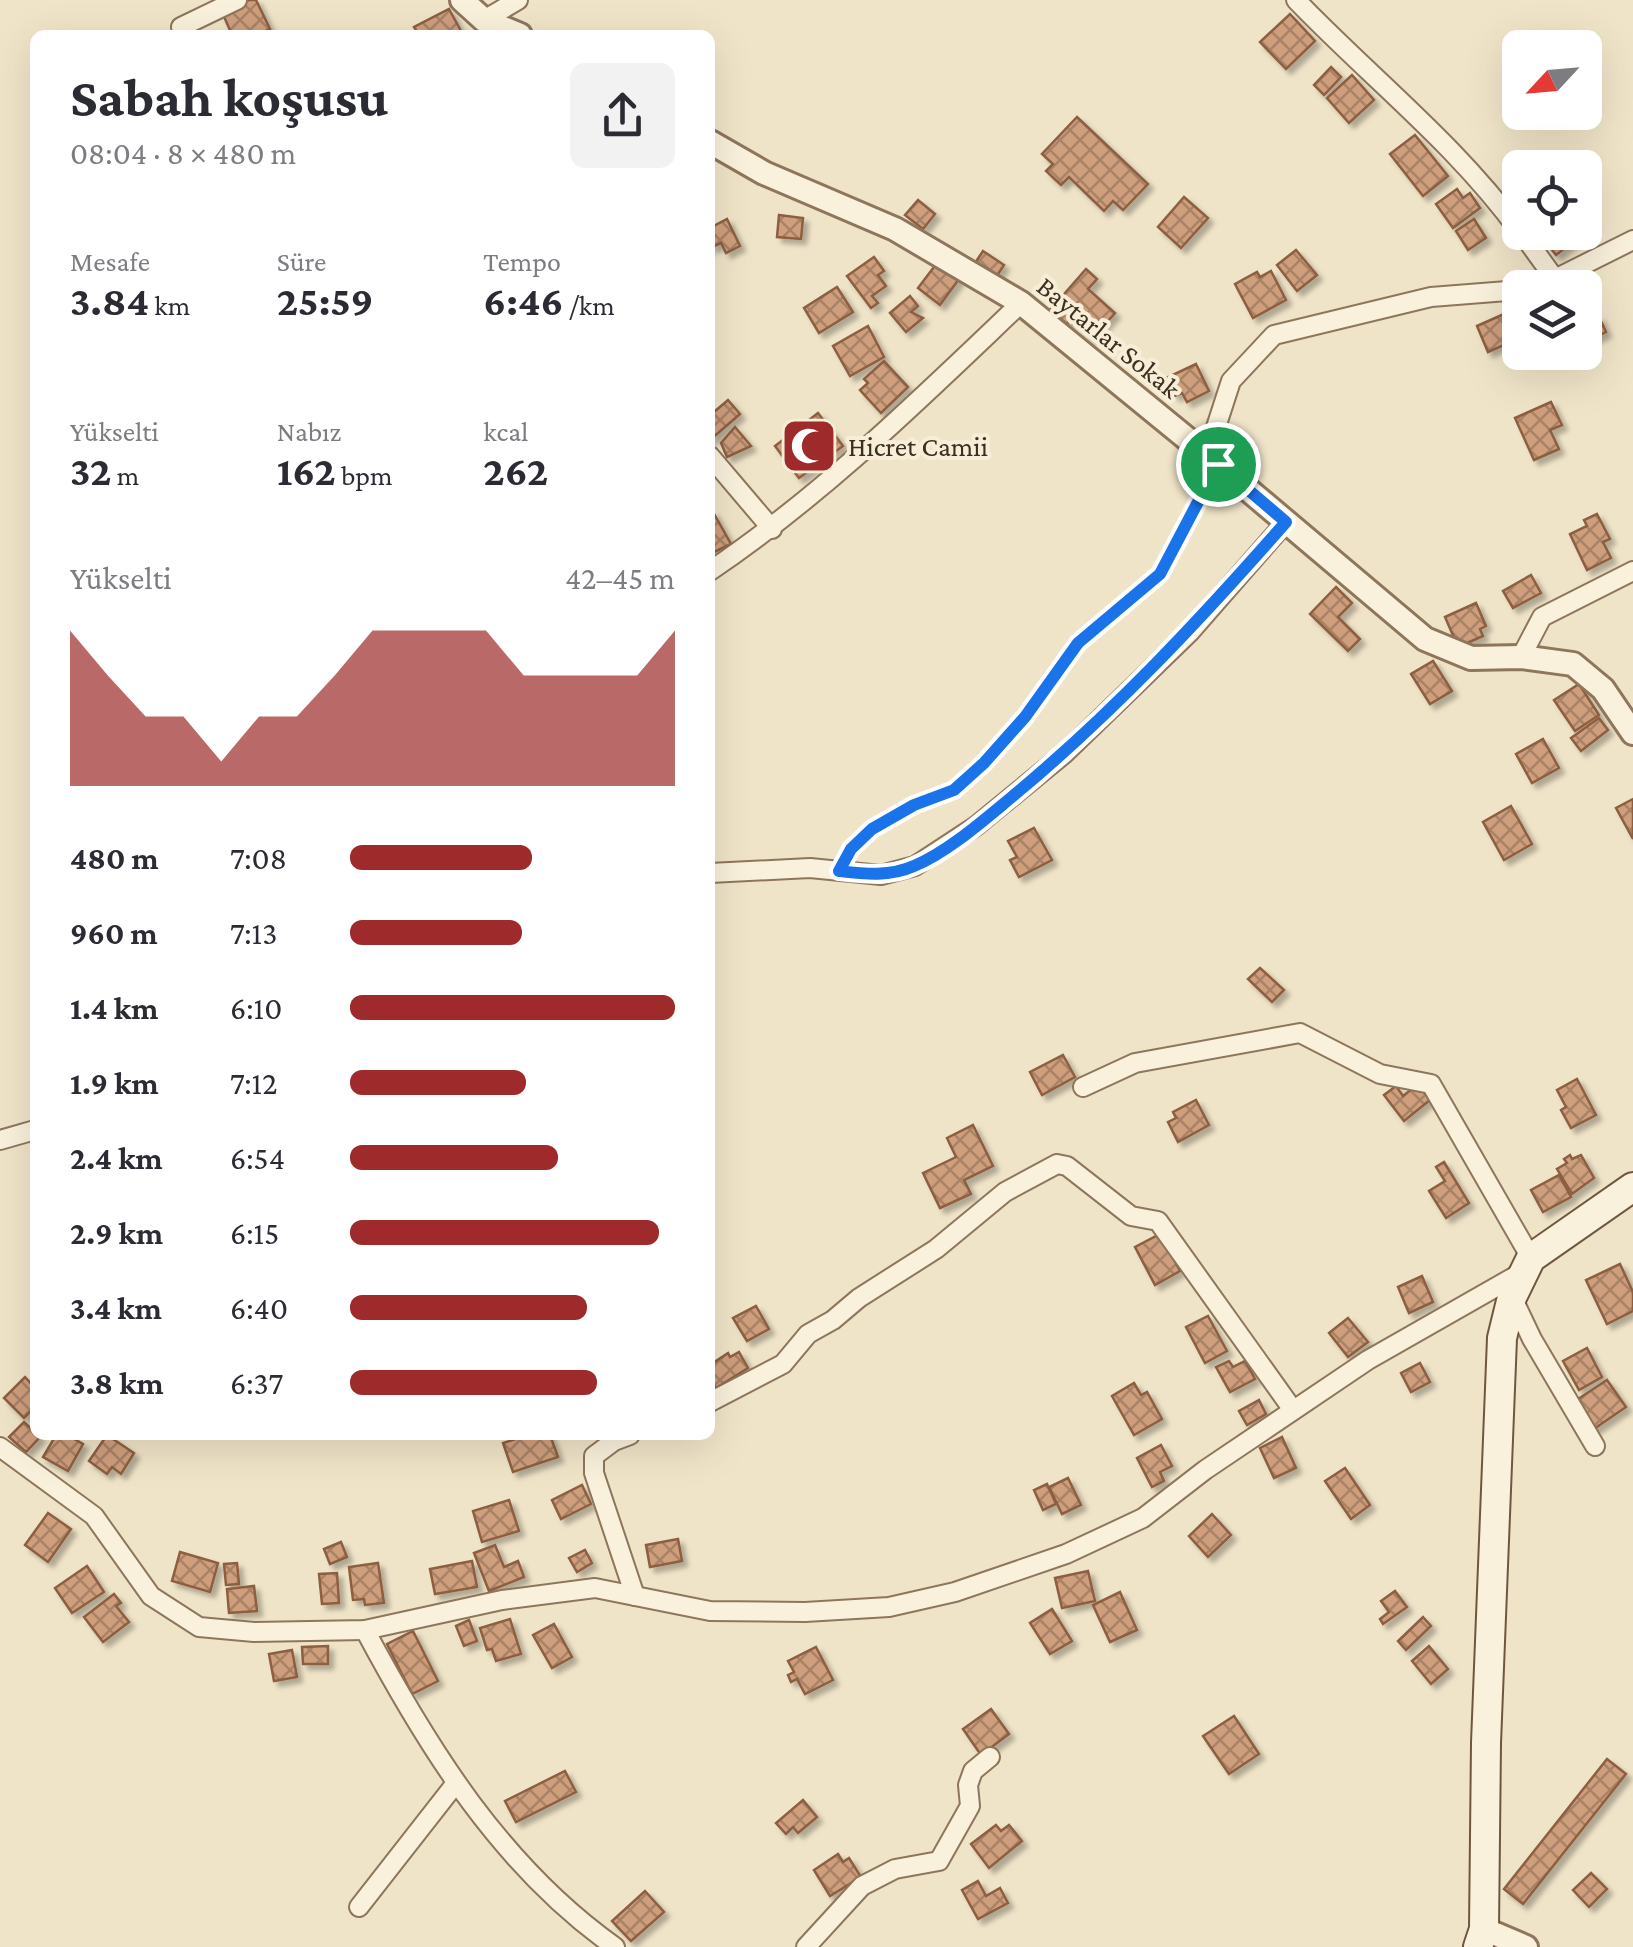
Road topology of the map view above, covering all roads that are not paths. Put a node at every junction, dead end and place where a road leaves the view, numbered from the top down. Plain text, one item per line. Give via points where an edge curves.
1 (237, 0) edge
2 (462, 0) edge
3 (518, 0) edge
4 (1296, 0) edge
5 (484, 20) junction
6 (181, 28) dead end
7 (508, 30) edge
8 (715, 145) edge
9 (1502, 206) edge
10 (1633, 240) edge
11 (1574, 270) edge
12 (1502, 291) edge
13 (1020, 303) junction
14 (1213, 459) junction
15 (715, 462) edge
16 (1286, 522) junction
17 (772, 529) junction
18 (715, 568) edge
19 (1633, 572) edge
20 (1521, 658) junction
21 (1633, 733) edge
22 (715, 873) edge
23 (1083, 1087) dead end
24 (30, 1131) edge
25 (0, 1140) edge
26 (1633, 1187) edge
27 (1522, 1275) junction
28 (715, 1399) edge
29 (1293, 1410) junction
30 (621, 1440) edge
31 (1595, 1446) dead end
32 (0, 1447) edge
33 (635, 1596) junction
34 (365, 1630) junction
35 (990, 1757) dead end
36 (456, 1783) junction
37 (359, 1906) dead end
38 (1481, 1938) edge
39 (615, 1947) edge
40 (806, 1947) edge
41 (1526, 1947) edge

1 - 6 street
2 - 5 street
3 - 5 street
4 - 9 street via 1431,128
5 - 7 street
8 - 13 street, Baytarlar Sokak via 764,174 895,229
10 - 11 street
12 - 14 street via 1431,297 1274,334 1231,381
13 - 14 street, Baytarlar Sokak
13 - 17 street via 872,445
14 - 16 street, Baytarlar Sokak
15 - 17 street
16 - 20 street, Baytarlar Sokak via 1425,639 1471,658
16 - 22 street via 1190,632 1064,754 915,866 881,875 810,868
17 - 18 street
19 - 20 street via 1542,618
20 - 21 street, Baytarlar Sokak via 1573,664 1603,688
23 - 27 street via 1134,1063 1300,1033 1380,1074 1431,1084
24 - 25 street
26 - 27 main road
27 - 29 street
27 - 31 street via 1532,1340
27 - 38 main road via 1502,1338
28 - 29 street via 783,1364 808,1334 936,1250 1006,1192 1056,1164 1131,1216 1158,1221
29 - 33 street via 1144,1518 1066,1554 955,1592 889,1608 805,1612 710,1610
30 - 33 street via 594,1456 594,1473
32 - 34 street via 94,1516 151,1596 199,1627
33 - 34 street via 594,1588
34 - 36 street
35 - 40 street via 972,1771 970,1806 939,1860 862,1886
36 - 37 street
36 - 39 street via 538,1883
38 - 41 street

